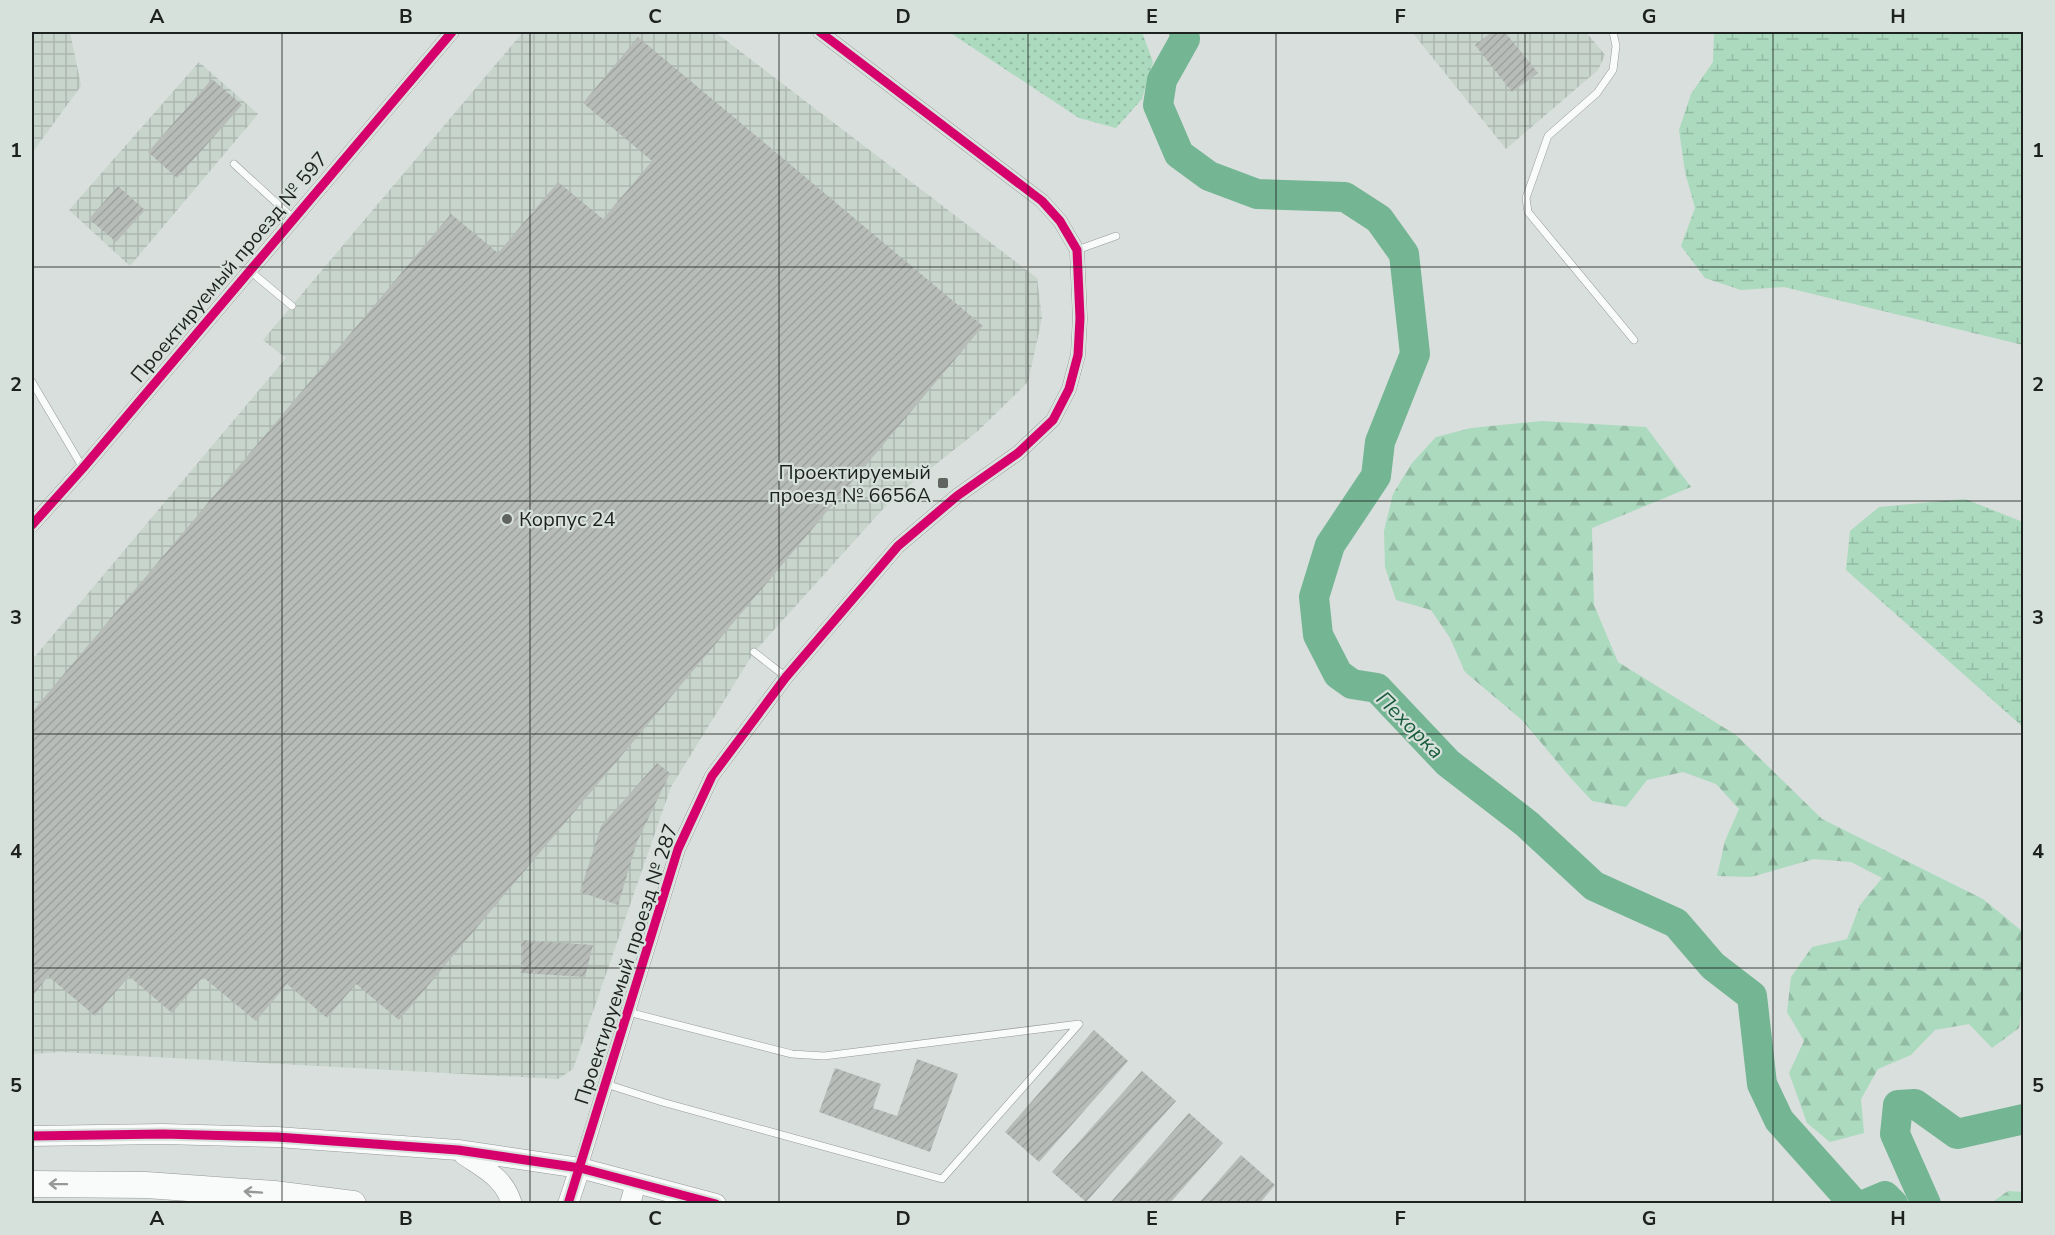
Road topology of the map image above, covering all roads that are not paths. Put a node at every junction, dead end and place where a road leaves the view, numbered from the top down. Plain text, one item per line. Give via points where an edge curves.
1 (452, 32) edge
2 (820, 32) edge
3 (1613, 32) edge
4 (234, 164) dead end
5 (294, 219) junction
6 (1116, 236) dead end
7 (1077, 250) junction
8 (249, 271) junction
9 (292, 306) dead end
10 (1634, 340) dead end
11 (32, 382) edge
12 (83, 468) junction
13 (32, 525) edge
14 (754, 652) dead end
15 (786, 677) junction
16 (628, 1012) junction
17 (606, 1084) junction
18 (32, 1136) edge
19 (458, 1150) junction
20 (580, 1168) junction
21 (636, 1183) junction
22 (32, 1184) edge
23 (353, 1203) edge
24 (512, 1203) edge
25 (568, 1203) edge
26 (630, 1203) edge
27 (716, 1203) edge

1 - 5 street, Проектируемый проезд № 597
2 - 7 street, Проектируемый проезд № 287 via 1042,201 1060,221
3 - 10 lane via 1613,70 1597,93 1548,136 1526,198 1528,212
4 - 5 lane
5 - 8 street, Проектируемый проезд № 597
6 - 7 lane
7 - 15 street, Проектируемый проезд № 287 via 1078,355 1069,389 1053,420 1018,453 957,496 898,546
8 - 9 lane
8 - 12 street, Проектируемый проезд № 597
11 - 12 lane
12 - 13 street, Проектируемый проезд № 597
14 - 15 lane
15 - 16 street, Проектируемый проезд № 287 via 712,776 678,849
16 - 17 street, Проектируемый проезд № 287
16 - 17 lane via 809,1056 1079,1024 942,1179
17 - 20 street, Проектируемый проезд № 287
18 - 19 street via 277,1137
19 - 20 street
19 - 24 street via 500,1179
20 - 21 street
20 - 25 street
21 - 26 street
21 - 27 street
23 -> 22 highway via 146,1185

